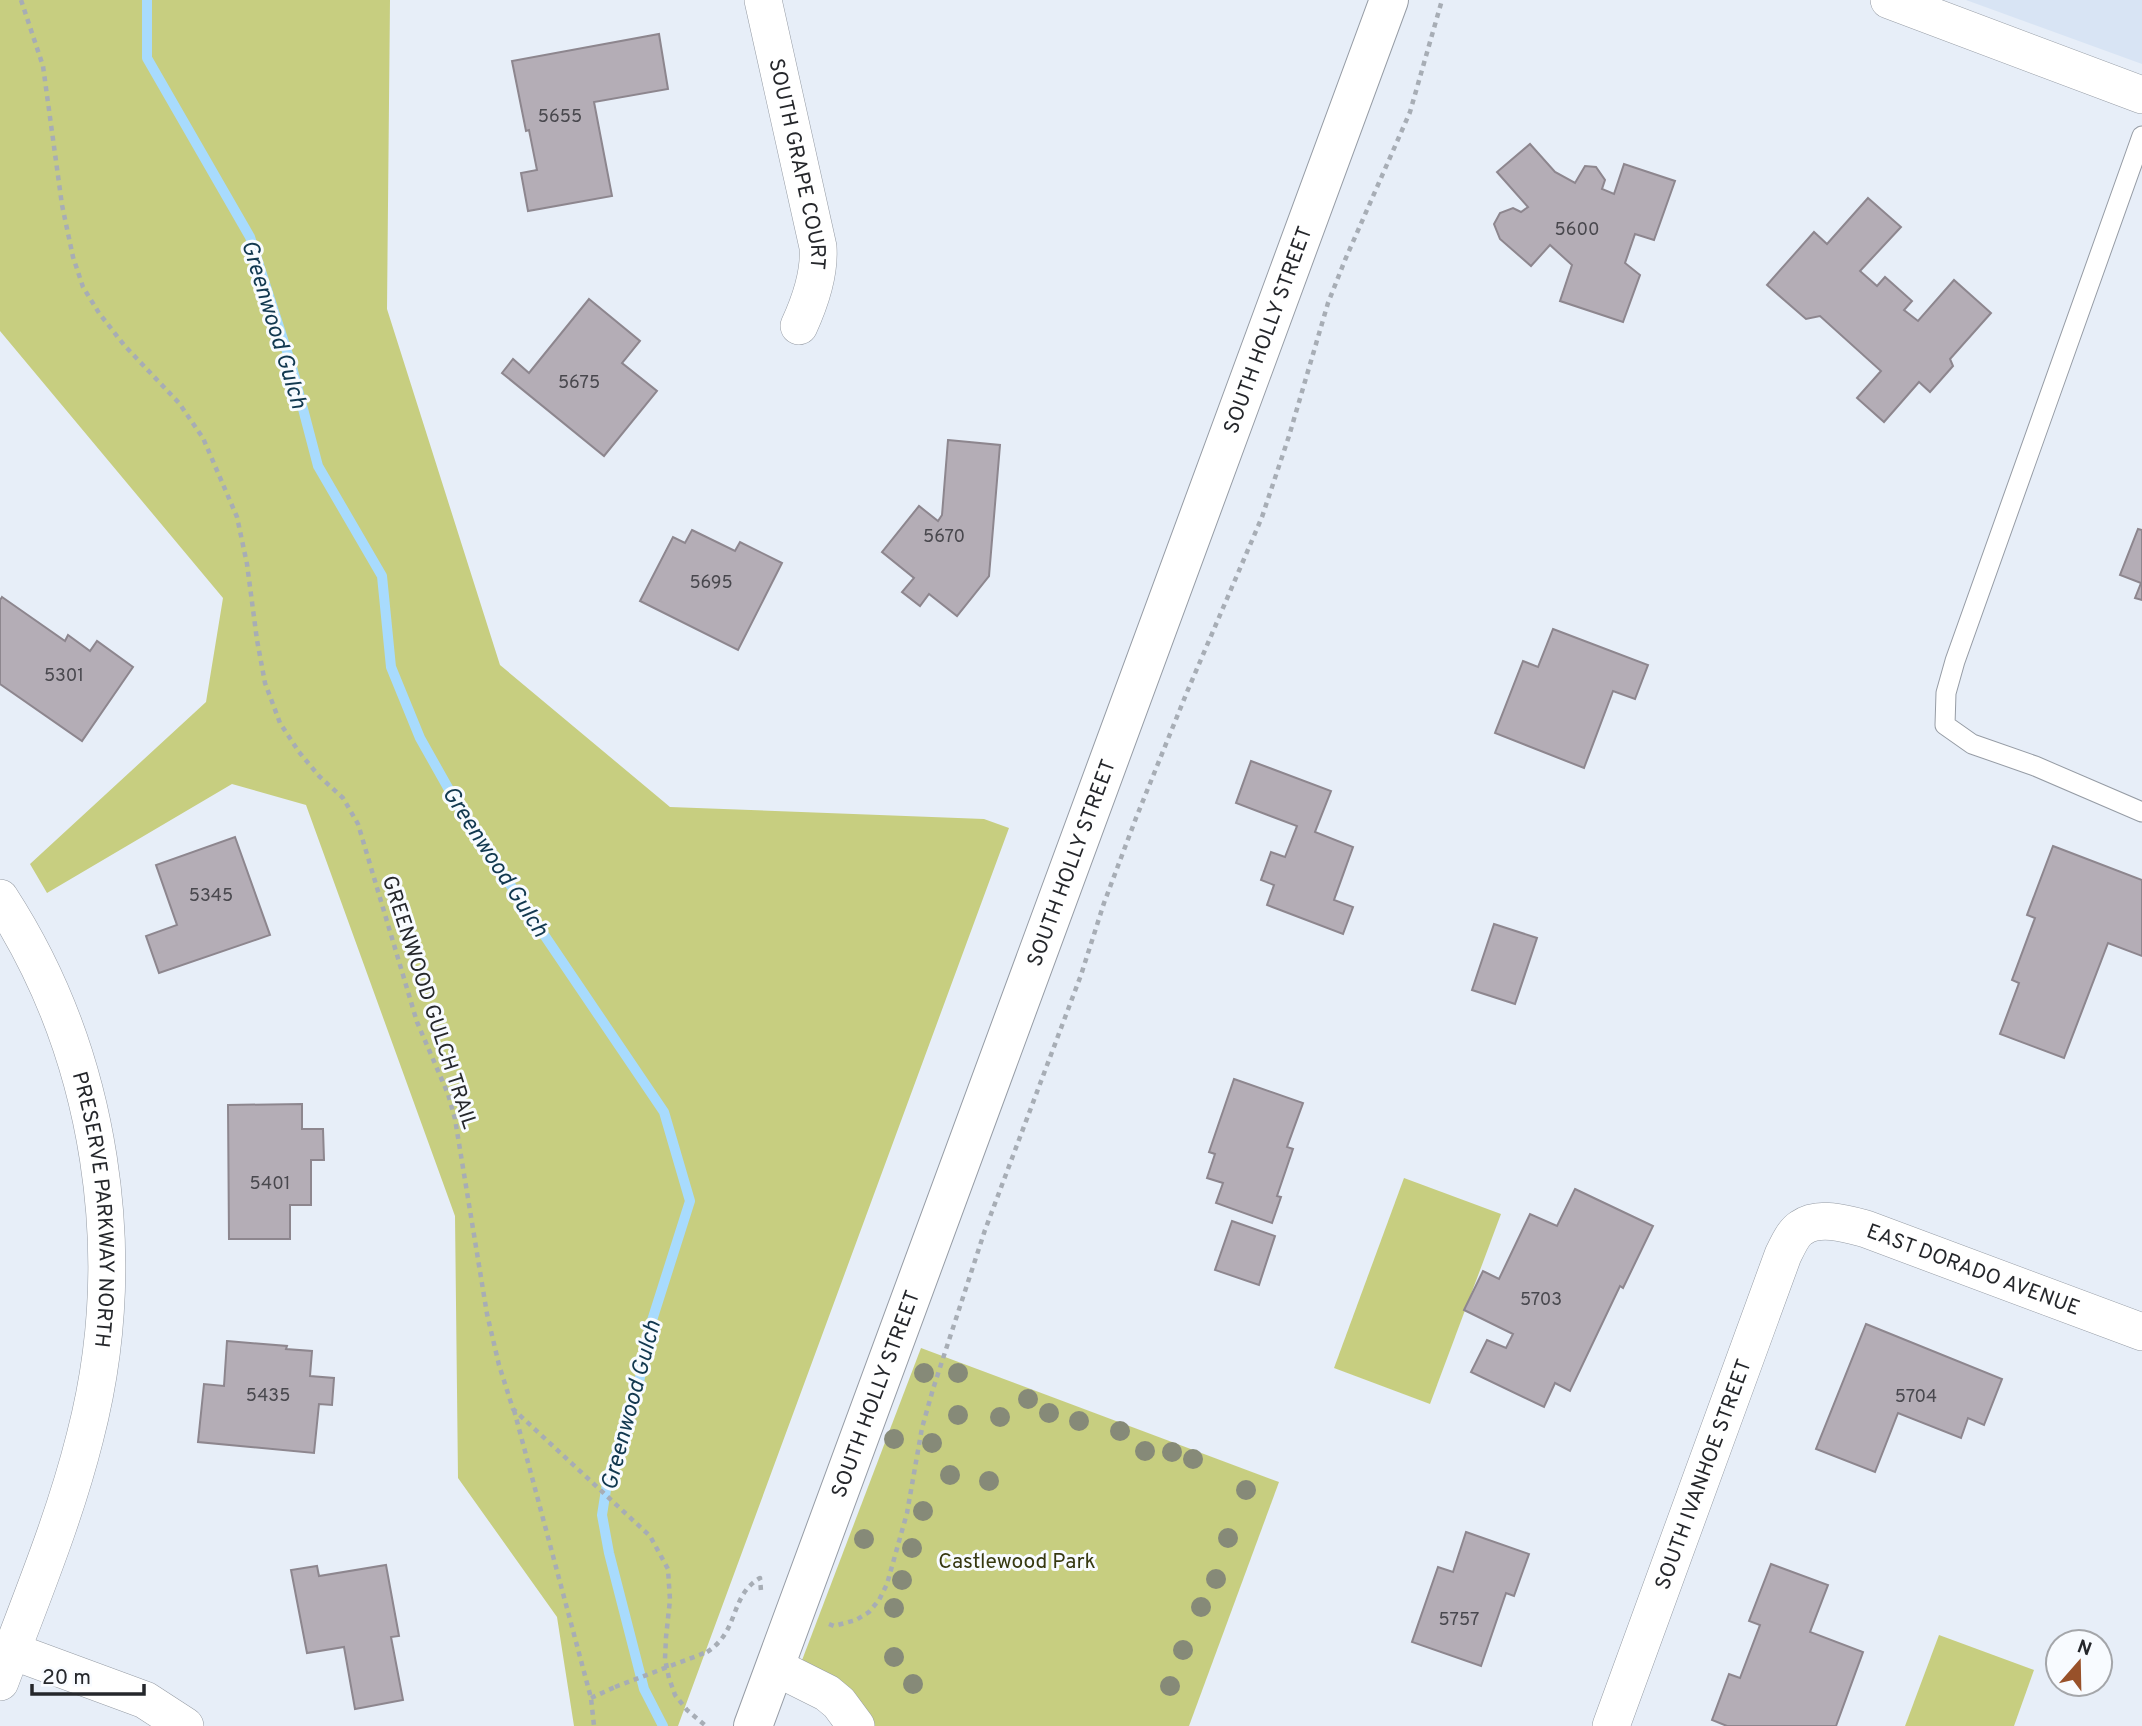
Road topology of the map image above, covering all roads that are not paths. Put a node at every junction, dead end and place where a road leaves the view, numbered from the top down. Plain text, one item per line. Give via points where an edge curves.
1 (763, 0) edge
2 (1389, 0) edge
3 (1892, 1) edge
4 (2142, 95) edge
5 (2142, 136) edge
6 (799, 326) dead end
7 (2142, 812) edge
8 (0, 898) edge
9 (1801, 1227) joint
10 (2142, 1332) edge
11 (6, 1667) edge
12 (775, 1667) junction
13 (756, 1718) edge
14 (185, 1726) edge
15 (856, 1726) edge
16 (1611, 1726) edge

1 - 6 street, SOUTH GRAPE COURT via 818,247 809,304
2 - 12 street, SOUTH HOLLY STREET
3 - 4 street
5 - 7 lane via 1955,661 1946,693 1945,725 1972,744
8 - 11 street, PRESERVE PARKWAY NORTH via 33,954 77,1066 99,1157 107,1256 99,1377 86,1436 69,1497
9 - 10 street, EAST DORADO AVENUE via 1823,1221 1866,1229
9 - 16 street, SOUTH IVANHOE STREET via 1783,1255
11 - 14 street via 145,1700
12 - 13 street, SOUTH HOLLY STREET
12 - 15 street via 827,1693

